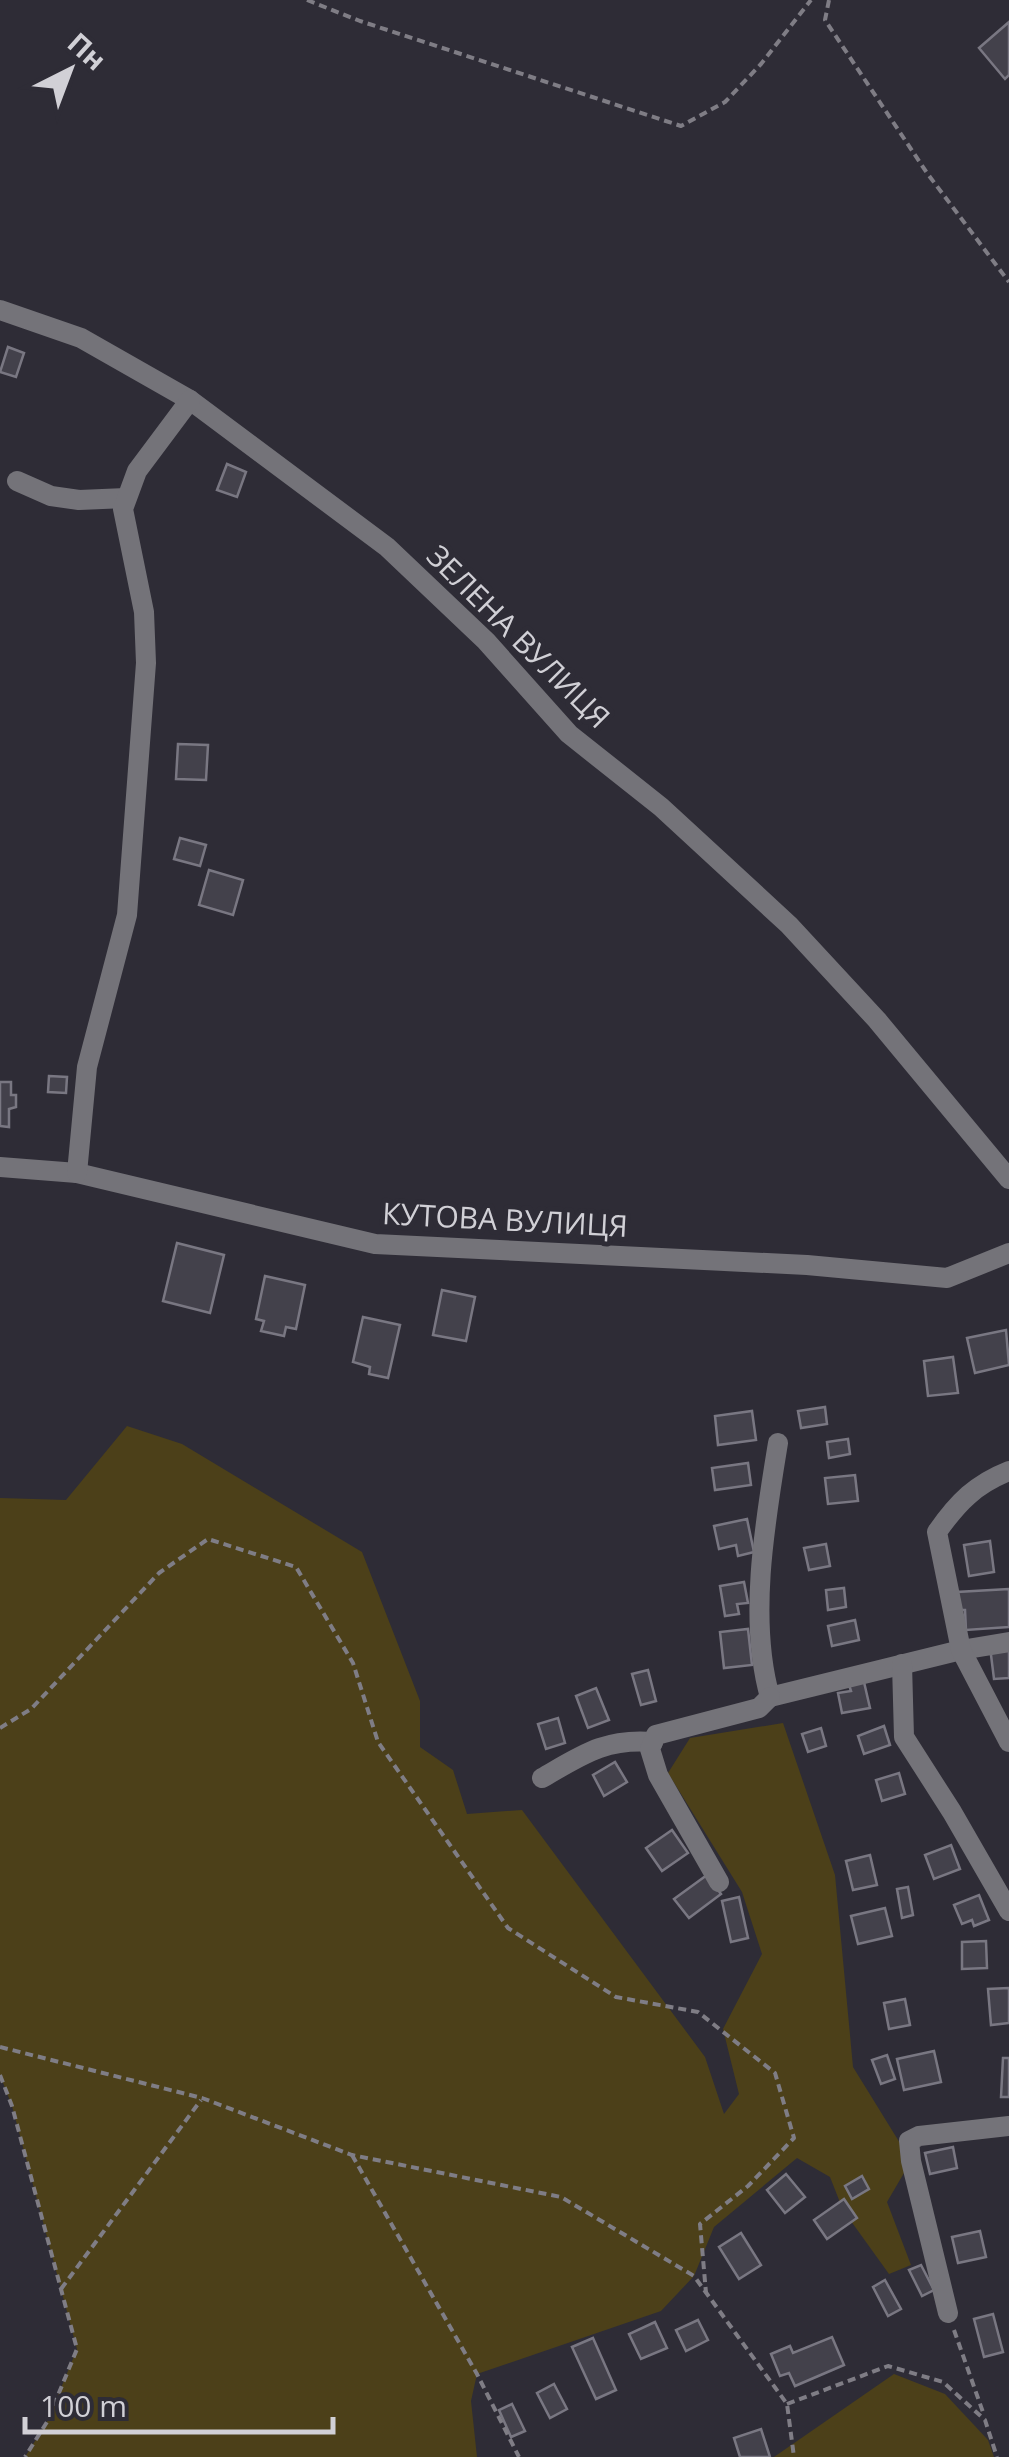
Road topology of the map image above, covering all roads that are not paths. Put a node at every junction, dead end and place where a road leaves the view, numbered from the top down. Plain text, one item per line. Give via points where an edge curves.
1 (0, 310) edge
2 (190, 400) junction
3 (17, 481) dead end
4 (126, 498) junction
5 (0, 1167) edge
6 (76, 1173) junction
7 (1009, 1180) edge
8 (1009, 1252) edge
9 (778, 1443) dead end
10 (1009, 1470) edge
11 (1009, 1642) edge
12 (961, 1650) junction
13 (902, 1664) junction
14 (770, 1697) junction
15 (653, 1742) junction
16 (1009, 1742) edge
17 (542, 1778) dead end
18 (719, 1882) dead end
19 (1009, 1911) edge
20 (1009, 2126) edge
21 (948, 2312) road end

1 - 2 street, ЗЕЛЕНА ВУЛИЦЯ via 80,338
2 - 4 street via 137,471
2 - 7 street, ЗЕЛЕНА ВУЛИЦЯ via 386,547 486,641 569,734 661,807 789,925
3 - 4 street via 65,498
4 - 6 street via 146,662 127,915 87,1067
5 - 6 street, КУТОВА ВУЛИЦЯ
6 - 8 street, КУТОВА ВУЛИЦЯ via 375,1244 948,1278
9 - 14 street via 763,1556 762,1667
10 - 12 street via 980,1484 937,1532
11 - 12 street
12 - 13 street
12 - 16 street
13 - 14 street
13 - 19 street via 904,1737
14 - 15 street via 760,1708 656,1735
15 - 17 street via 596,1747
15 - 18 street via 658,1775
20 - 21 street via 909,2142

